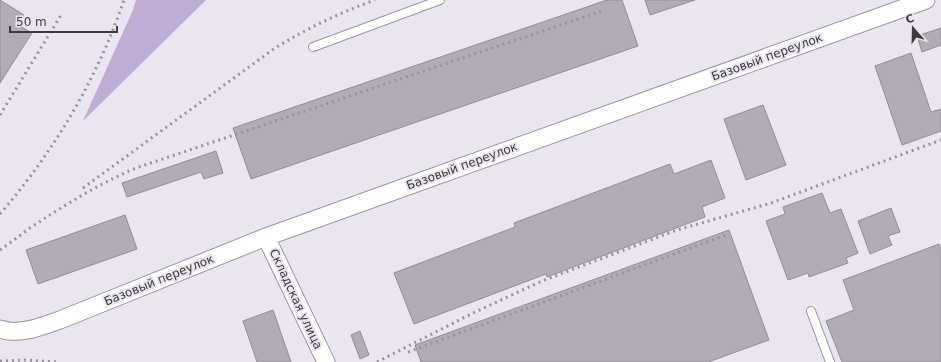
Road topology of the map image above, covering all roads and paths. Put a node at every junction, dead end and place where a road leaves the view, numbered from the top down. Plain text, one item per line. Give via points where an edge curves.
1 (440, 0) edge
2 (926, 0) edge
3 (313, 47) dead end
4 (266, 237) junction
5 (811, 311) dead end
6 (1, 331) edge
7 (326, 362) edge
8 (830, 362) edge

1 - 3 lane
2 - 4 street, Базовый переулок
4 - 6 street, Базовый переулок via 60,320 26,329
4 - 7 street, Складская улица
5 - 8 lane

